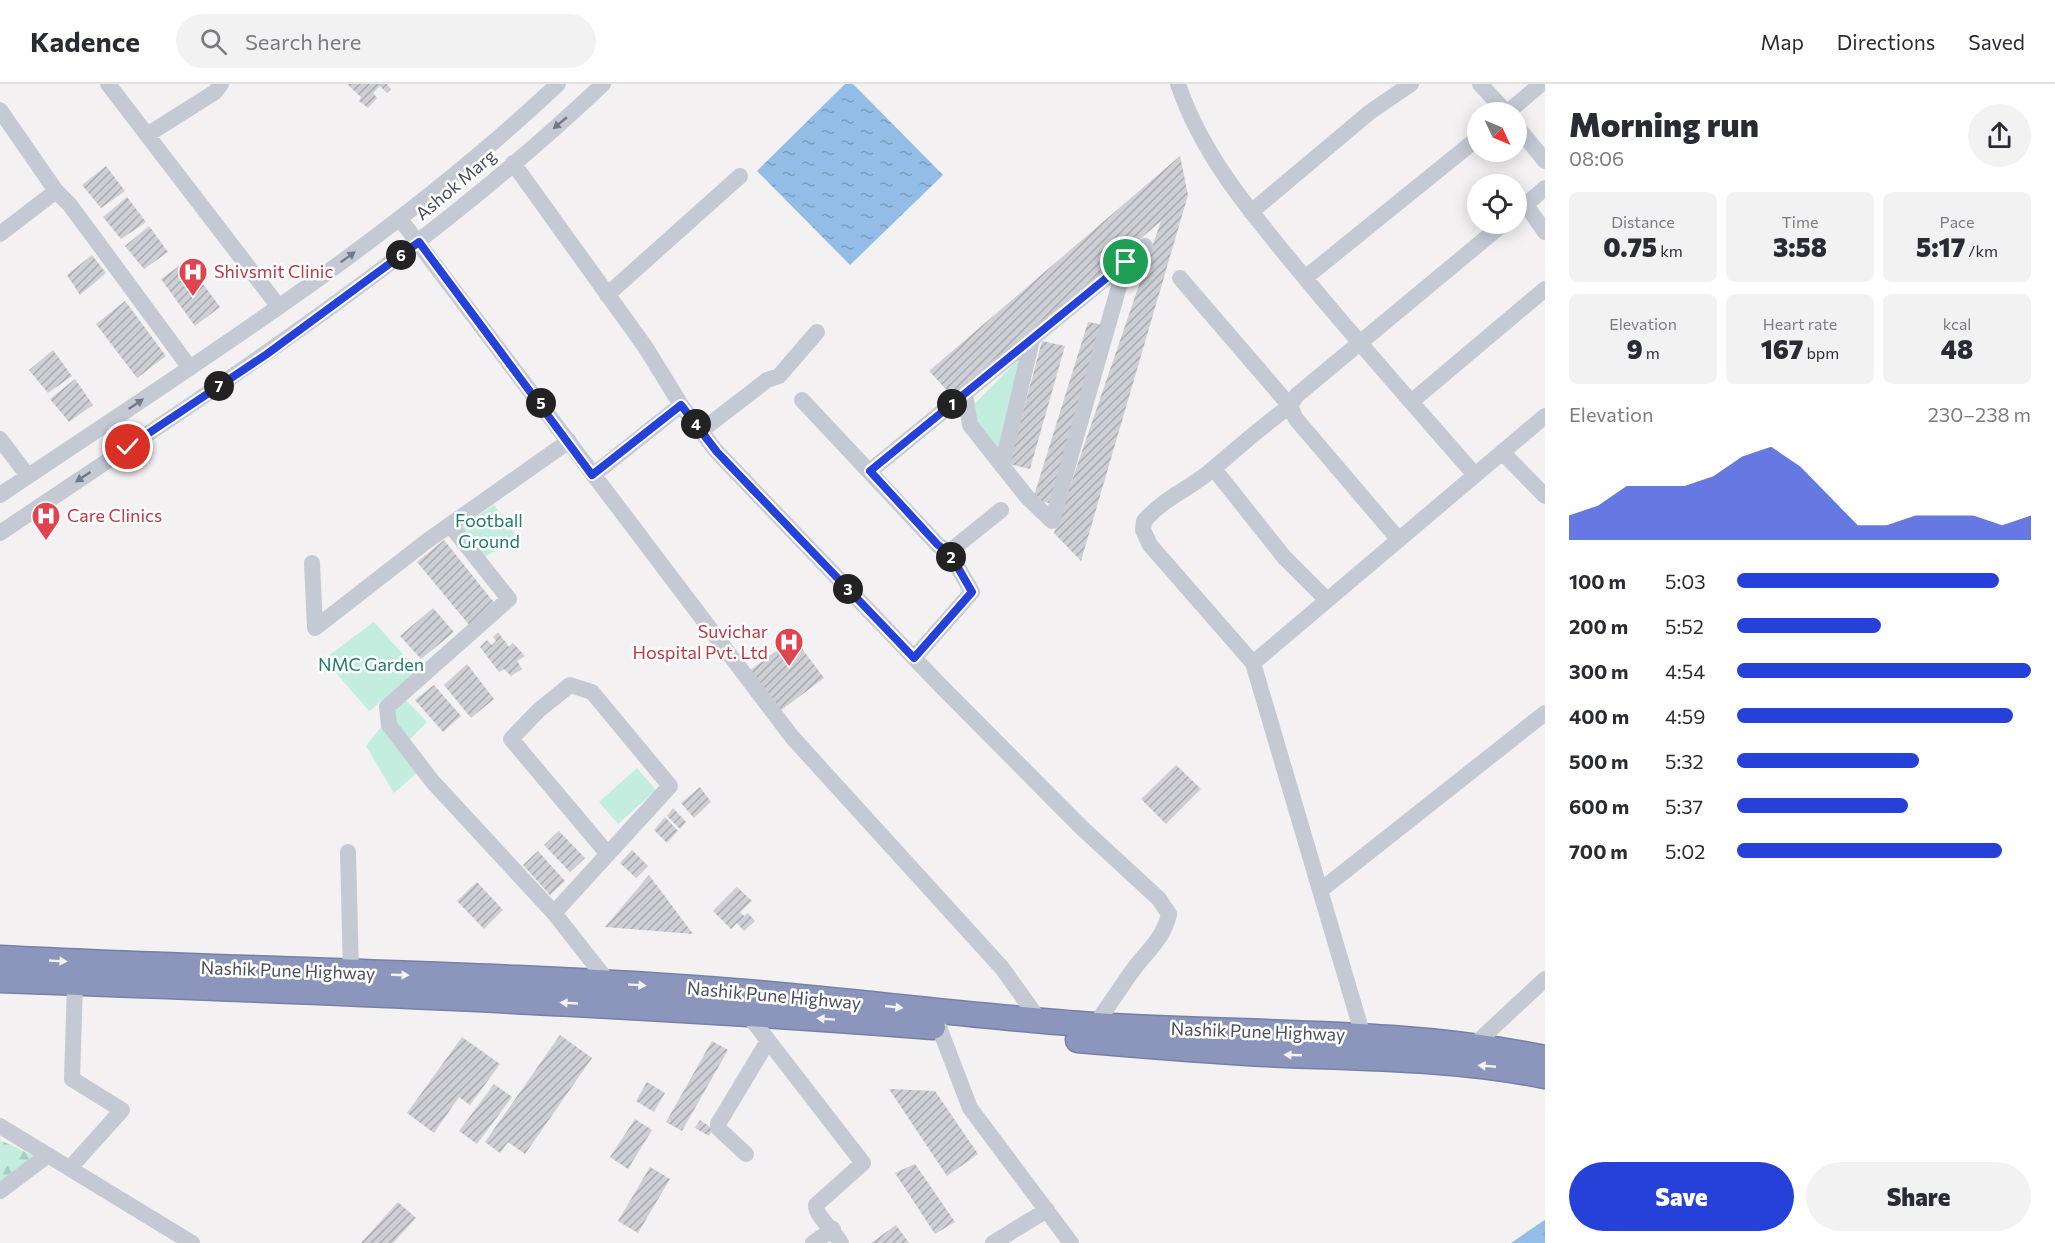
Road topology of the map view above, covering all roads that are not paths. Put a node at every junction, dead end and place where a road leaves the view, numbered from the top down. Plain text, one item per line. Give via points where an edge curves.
1 (108, 84) edge
2 (221, 84) edge
3 (603, 84) edge
4 (1178, 84) edge
5 (1411, 84) edge
6 (1480, 84) edge
7 (1541, 84) edge
8 (553, 86) edge
9 (1497, 102) edge
10 (1519, 102) edge
11 (0, 110) edge
12 (147, 135) junction
13 (1527, 139) edge
14 (1467, 147) edge
15 (1545, 161) edge
16 (513, 163) junction
17 (740, 176) dead end
18 (1545, 189) edge
19 (56, 191) junction
20 (1527, 204) edge
21 (1251, 212) junction
22 (1527, 215) edge
23 (400, 219) junction
24 (1545, 232) edge
25 (0, 234) edge
26 (1491, 234) edge
27 (419, 242) junction
28 (1145, 246) dead end
29 (1126, 262) junction
30 (1180, 278) dead end
31 (1305, 278) junction
32 (1545, 289) edge
33 (607, 295) junction
34 (279, 307) junction
35 (817, 332) dead end
36 (1032, 339) junction
37 (1359, 342) junction
38 (190, 368) junction
39 (965, 394) junction
40 (802, 400) dead end
41 (1411, 402) junction
42 (681, 405) junction
43 (1290, 406) junction
44 (1545, 416) edge
45 (701, 431) junction
46 (0, 439) edge
47 (569, 441) junction
48 (1502, 452) junction
49 (1002, 466) junction
50 (1214, 469) junction
51 (870, 471) junction
52 (592, 475) junction
53 (1475, 475) junction
54 (28, 476) junction
55 (0, 495) edge
56 (1545, 496) edge
57 (1001, 510) dead end
58 (451, 525) junction
59 (0, 532) edge
60 (1399, 540) junction
61 (949, 552) junction
62 (312, 563) dead end
63 (1327, 600) junction
64 (914, 658) junction
65 (1252, 663) junction
66 (1545, 713) edge
67 (348, 852) dead end
68 (607, 853) junction
69 (1321, 890) junction
70 (554, 914) junction
71 (0, 958) edge
72 (351, 973) junction
73 (1545, 979) edge
74 (0, 980) edge
75 (75, 983) junction
76 (609, 983) junction
77 (746, 1012) junction
78 (1040, 1021) junction
79 (939, 1027) junction
80 (1095, 1033) junction
81 (768, 1041) junction
82 (1473, 1046) junction
83 (1366, 1047) junction
84 (1545, 1058) edge
85 (1545, 1076) edge
86 (0, 1126) edge
87 (746, 1154) dead end
88 (48, 1155) junction
89 (70, 1168) junction
90 (0, 1191) edge
91 (1047, 1210) junction
92 (837, 1236) edge
93 (183, 1241) edge
94 (813, 1243) edge
95 (993, 1243) edge
96 (1071, 1243) edge

1 - 12 street
2 - 12 street via 215,92
3 -> 16 street, Ashok Marg
4 - 21 street via 1203,141
5 - 21 street via 1370,112
6 - 9 street
7 - 10 street
8 - 23 street, Ashok Marg via 496,142
11 - 19 street
12 - 34 street
13 - 15 street
14 - 31 street
16 - 27 street, Ashok Marg
16 - 33 street
17 - 33 street
18 - 20 street
19 - 25 street
19 - 38 street
21 - 31 street
22 - 24 street
23 - 27 street
34 -> 23 street, Ashok Marg
26 - 37 street
27 - 47 street
27 -> 59 street, Ashok Marg via 267,354
28 - 29 street
29 - 36 street
29 - 49 street via 1052,521
30 - 43 street
31 - 37 street
32 - 41 street
33 - 42 street
34 - 38 street, Ashok Marg
35 - 45 street via 779,376 767,380
36 - 39 street
36 - 49 street
37 - 41 street
37 - 43 street via 1297,395
54 -> 38 street, Ashok Marg
39 - 49 street via 970,425
39 - 51 street
40 - 51 street
41 - 53 street
42 - 45 street
42 - 52 street
43 - 50 street
43 - 60 street via 1296,419
44 - 48 street
45 - 64 street
46 - 54 street
47 - 52 street
47 - 58 street
48 - 53 street
48 - 56 street
50 - 63 street via 1284,557
50 - 65 street via 1160,504 1144,521 1143,530 1150,545
51 - 61 street
52 - 78 street via 792,737 1002,968
53 - 60 street
54 - 55 street, Ashok Marg
57 - 61 street
58 - 62 street via 315,628
58 - 70 street via 509,599 387,707 389,725 432,781
60 - 63 street
61 - 64 street via 972,592
63 - 65 street
64 - 80 street via 1082,828 1159,899 1169,914 1160,939 1135,968
65 - 69 street
66 - 69 street
67 - 72 street
68 - 68 street via 670,786 592,692 570,685 511,739
68 - 70 street
69 - 83 street
70 - 76 street
71 -> 72 highway, Nashik Pune Highway
72 -> 76 highway, Nashik Pune Highway
73 - 82 street
74 - 75 highway, Nashik Pune Highway
77 -> 75 highway, Nashik Pune Highway via 428,995
75 - 89 street via 72,1079 122,1110
76 -> 78 highway, Nashik Pune Highway via 747,992
79 -> 77 highway, Nashik Pune Highway
77 - 81 street
78 - 80 highway, Nashik Pune Highway
79 - 80 highway, Nashik Pune Highway
79 - 91 street via 970,1108
80 - 83 highway, Nashik Pune Highway
81 - 87 street via 718,1124
81 - 92 street via 863,1163 816,1204 816,1212
82 - 83 highway, Nashik Pune Highway
82 - 84 highway, Nashik Pune Highway
85 -> 83 highway, Nashik Pune Highway
86 - 88 street
88 - 89 street
88 - 90 street
89 - 93 street
91 - 95 street
91 - 96 street
92 - 94 street

